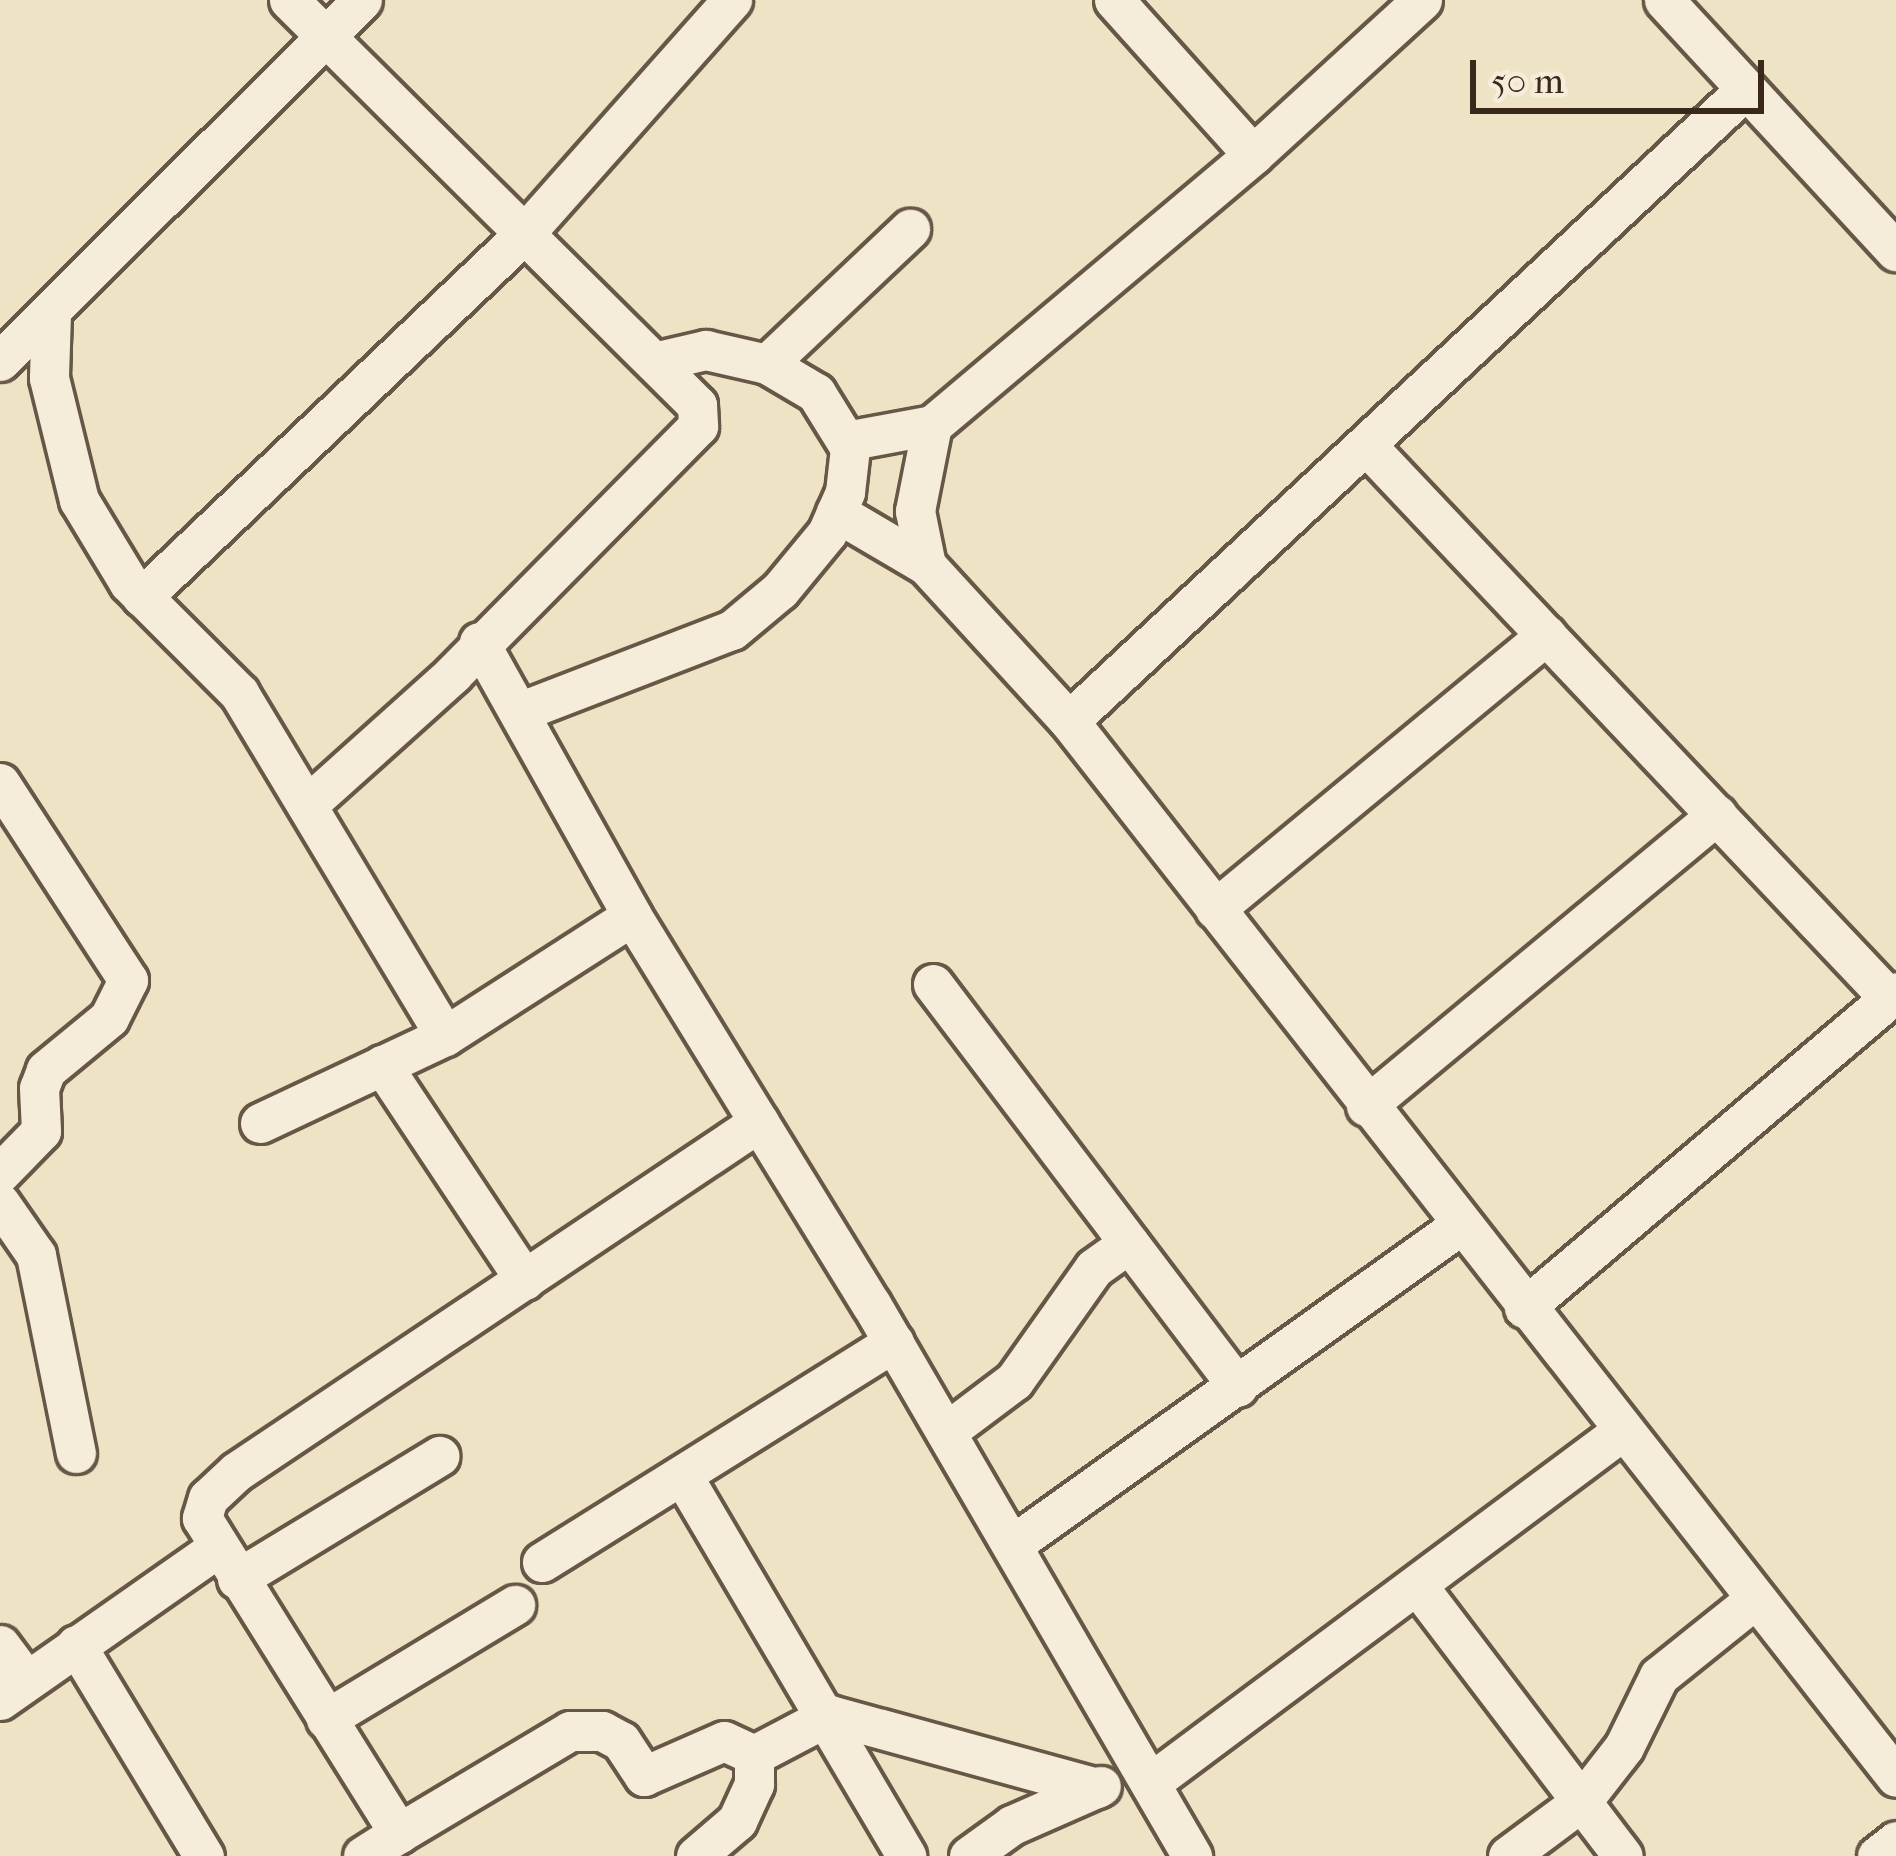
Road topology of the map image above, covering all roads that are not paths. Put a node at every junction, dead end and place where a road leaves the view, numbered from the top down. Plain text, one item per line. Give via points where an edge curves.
1 (289, 0) edge
2 (362, 0) edge
3 (732, 0) edge
4 (1114, 0) edge
5 (1422, 0) edge
6 (1664, 0) edge
7 (326, 36) junction
8 (1746, 89) junction
9 (1253, 155) junction
10 (910, 229) dead end
11 (525, 232) junction
12 (1896, 251) edge
13 (51, 313) junction
14 (0, 361) edge
15 (654, 362) junction
16 (767, 364) junction
17 (932, 425) junction
18 (846, 441) junction
19 (1366, 445) junction
20 (836, 512) junction
21 (926, 566) junction
22 (142, 596) junction
23 (1546, 634) junction
24 (479, 642) junction
25 (519, 712) junction
26 (1069, 721) junction
27 (0, 783) edge
28 (307, 805) junction
29 (1717, 815) junction
30 (1215, 909) junction
31 (632, 916) junction
32 (933, 983) dead end
33 (1893, 995) edge
34 (445, 1036) junction
35 (382, 1065) junction
36 (1366, 1106) junction
37 (759, 1122) junction
38 (260, 1123) dead end
39 (0, 1173) edge
40 (0, 1203) edge
41 (1459, 1226) junction
42 (1130, 1243) junction
43 (525, 1280) junction
44 (1524, 1308) junction
45 (894, 1342) junction
46 (1238, 1387) junction
47 (1622, 1431) junction
48 (946, 1432) junction
49 (76, 1453) dead end
50 (439, 1456) dead end
51 (682, 1475) junction
52 (1012, 1545) junction
53 (542, 1562) dead end
54 (227, 1563) junction
55 (1418, 1585) junction
56 (1755, 1599) junction
57 (515, 1605) dead end
58 (0, 1645) edge
59 (76, 1645) junction
60 (13, 1690) edge
61 (830, 1715) junction
62 (326, 1718) junction
63 (754, 1756) junction
64 (1146, 1776) junction
65 (1896, 1777) edge
66 (1097, 1788) junction
67 (1582, 1801) junction
68 (399, 1833) junction
69 (1896, 1841) edge
70 (204, 1856) edge
71 (363, 1856) edge
72 (696, 1856) edge
73 (906, 1856) edge
74 (969, 1856) edge
75 (1192, 1856) edge
76 (1508, 1856) edge
77 (1623, 1856) edge
78 (1877, 1856) edge

1 - 7 street
2 - 7 street
3 - 11 street
4 - 9 street
5 - 9 street
6 - 8 street
7 - 11 street
7 - 13 street
8 - 12 street
8 - 19 street
9 - 17 street
10 - 16 street
11 - 15 street
11 - 22 street
13 - 14 street
13 - 22 street via 49,378 79,500
15 - 16 street via 706,350
15 - 24 street via 697,405 698,426
16 - 18 street via 816,393
17 - 18 street
17 - 21 street via 915,512
18 - 20 street via 845,492
19 - 23 street
19 - 26 street
20 - 21 street
20 - 25 street via 780,590 732,630
21 - 26 street
22 - 28 street via 239,692
23 - 29 street
23 - 30 street
24 - 25 street
24 - 28 street
25 - 31 street
26 - 30 street
27 - 39 street via 128,980 109,1018 46,1070 41,1131
28 - 34 street
29 - 33 street
29 - 36 street
30 - 36 street
31 - 34 street
31 - 37 street
32 - 42 street
33 - 44 street
34 - 35 street
35 - 38 street
35 - 43 street
36 - 41 street
37 - 43 street
37 - 45 street
40 - 49 street via 36,1255
41 - 44 street
41 - 46 street
42 - 46 street
42 - 48 street via 1094,1268 1014,1381
43 - 54 street via 208,1498 202,1517
44 - 47 street
45 - 48 street
45 - 51 street
46 - 52 street
47 - 55 street
47 - 56 street
48 - 52 street
50 - 54 street
51 - 53 street
51 - 61 street
52 - 64 street
54 - 59 street
54 - 62 street
55 - 64 street
55 - 67 street
56 - 65 street
56 - 67 street via 1659,1676 1624,1747
57 - 62 street
58 - 60 street
59 - 60 street
59 - 70 street
61 - 63 street
61 - 66 street
61 - 73 street
62 - 68 street
63 - 68 street via 724,1741 644,1775 621,1741 602,1731 570,1731
63 - 72 street via 754,1784 737,1821
64 - 66 street
64 - 75 street
66 - 74 street via 1012,1825
67 - 76 street
67 - 77 street
68 - 71 street
69 - 78 street

